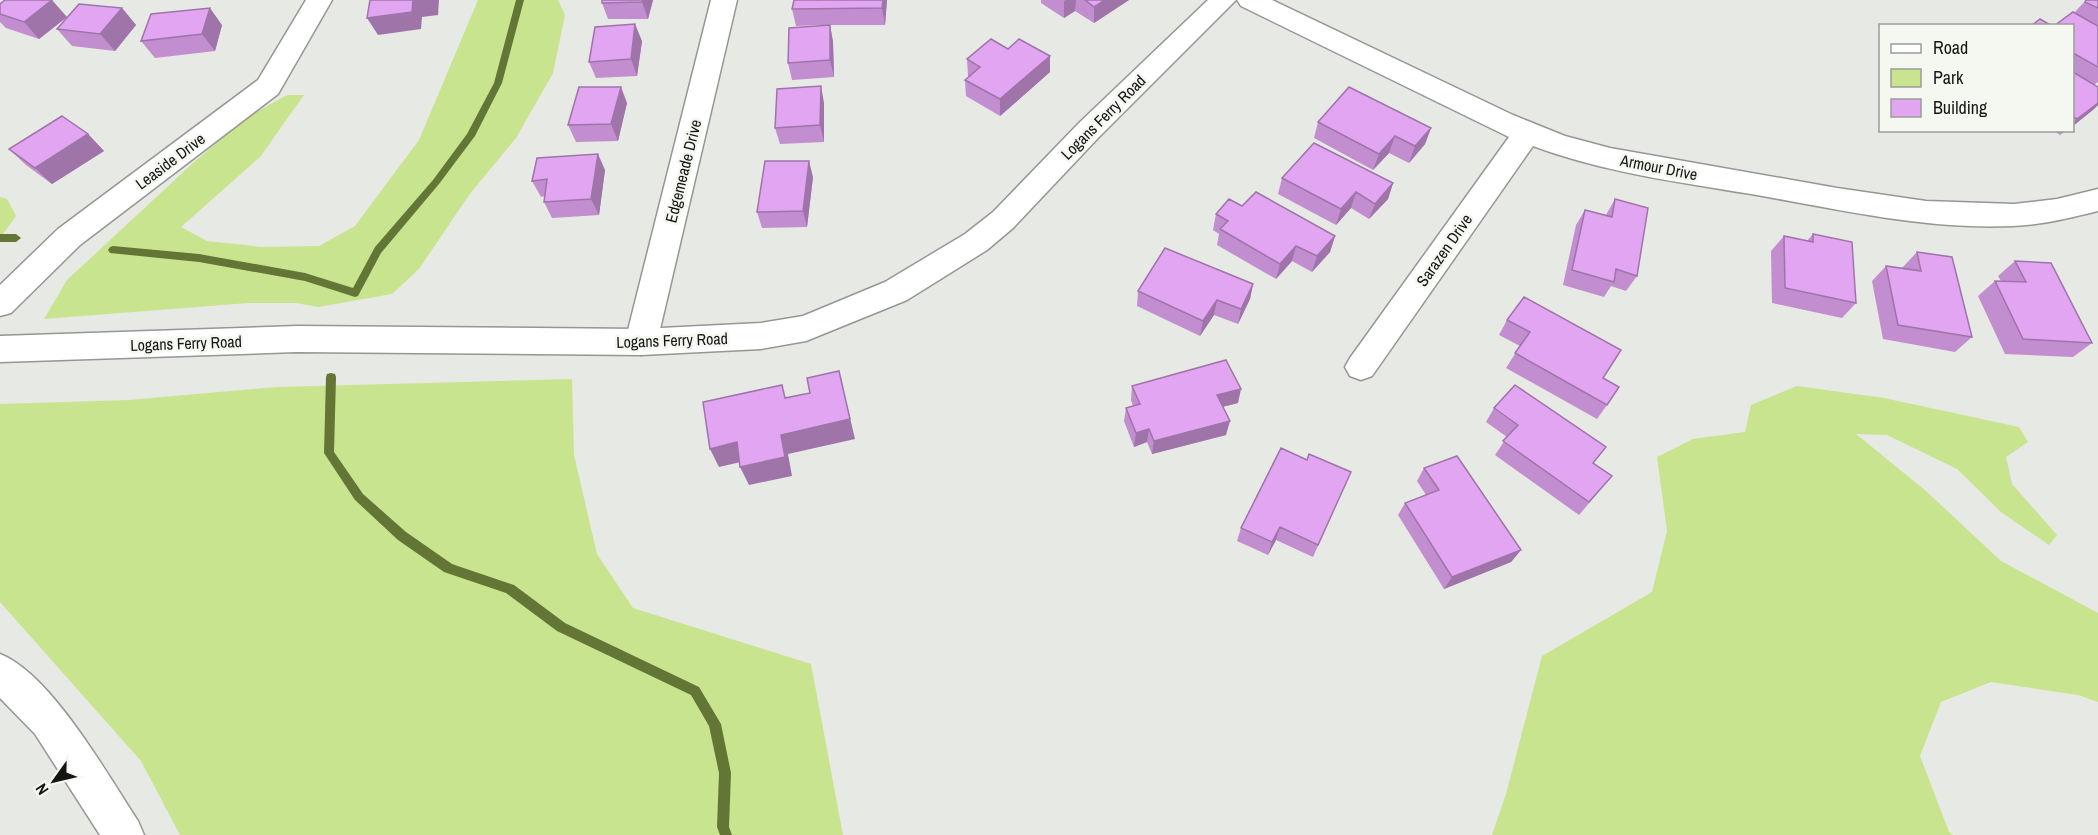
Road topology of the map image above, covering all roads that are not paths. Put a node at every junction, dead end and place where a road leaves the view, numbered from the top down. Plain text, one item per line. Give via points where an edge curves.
1 (319, 0) edge
2 (724, 0) edge
3 (1222, 0) edge
4 (1250, 0) edge
5 (1527, 133) junction
6 (2098, 200) edge
7 (0, 303) edge
8 (641, 342) junction
9 (0, 349) edge
10 (1361, 368) dead end
11 (0, 672) edge
12 (124, 835) edge

1 - 7 street, Leaside Drive via 268,87 69,237
2 - 8 street, Edgemeade Drive
3 - 8 street, Logans Ferry Road via 1003,220 976,242 896,291 806,328 761,336
4 - 5 street, Armour Drive
5 - 6 street, Armour Drive via 1653,167 1922,210 1990,215 2035,213
5 - 10 street, Sarazen Drive
8 - 9 street, Logans Ferry Road via 297,339
11 - 12 street via 49,721

